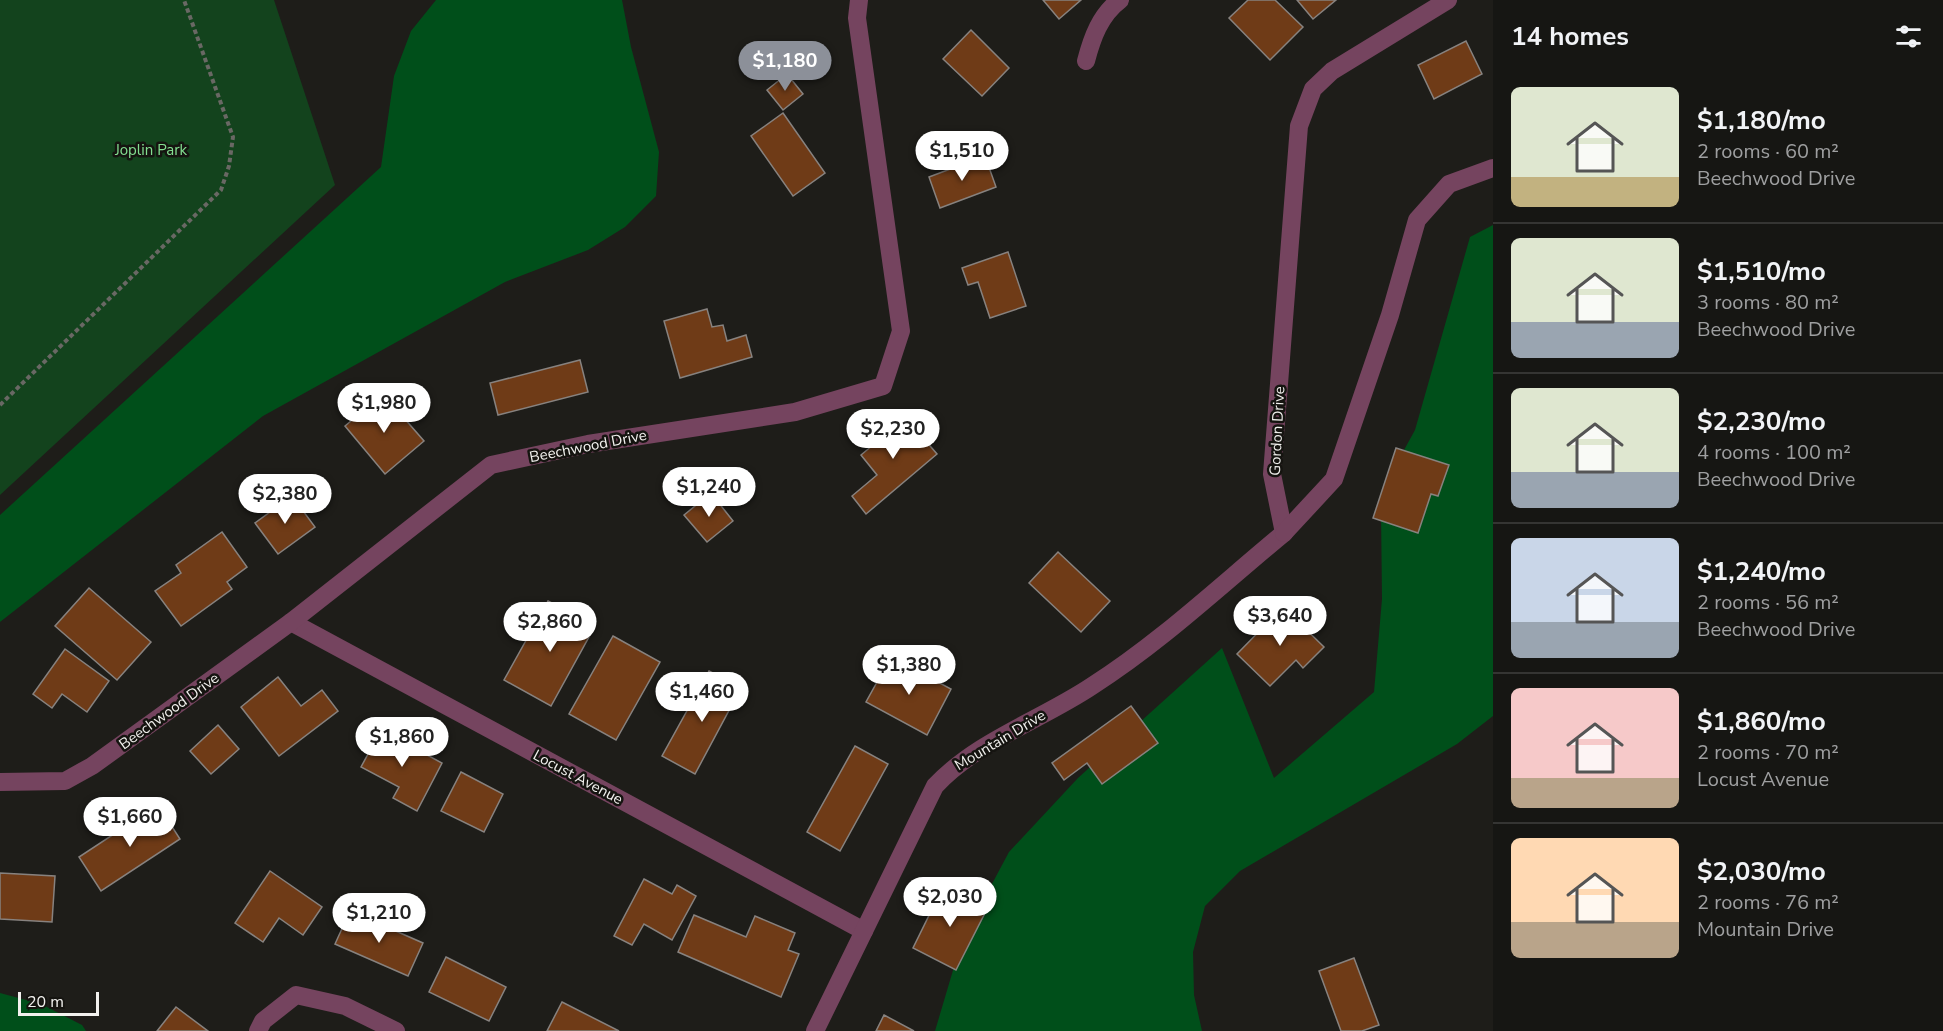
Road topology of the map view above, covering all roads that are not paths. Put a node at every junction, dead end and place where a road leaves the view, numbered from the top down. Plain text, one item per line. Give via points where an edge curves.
1 (859, 0) edge
2 (1120, 0) edge
3 (1448, 0) edge
4 (1086, 61) dead end
5 (1493, 168) edge
6 (1284, 533) junction
7 (291, 622) junction
8 (0, 782) edge
9 (864, 932) junction
10 (258, 1031) edge
11 (396, 1031) edge
12 (815, 1031) edge

1 - 7 street, Beechwood Drive via 857,18 901,331 884,386 795,412 588,444 491,465
2 - 4 street via 1092,35
3 - 6 street, Gordon Drive via 1332,71 1313,89 1303,110 1272,474
5 - 6 street via 1449,184 1417,220 1334,479
6 - 9 street, Mountain Drive via 1142,653 1090,688 955,764 935,786
7 - 8 street, Beechwood Drive via 92,766 65,781
7 - 9 street, Locust Avenue
9 - 12 street, Mountain Drive
10 - 11 street via 263,1021 296,995 345,1006

